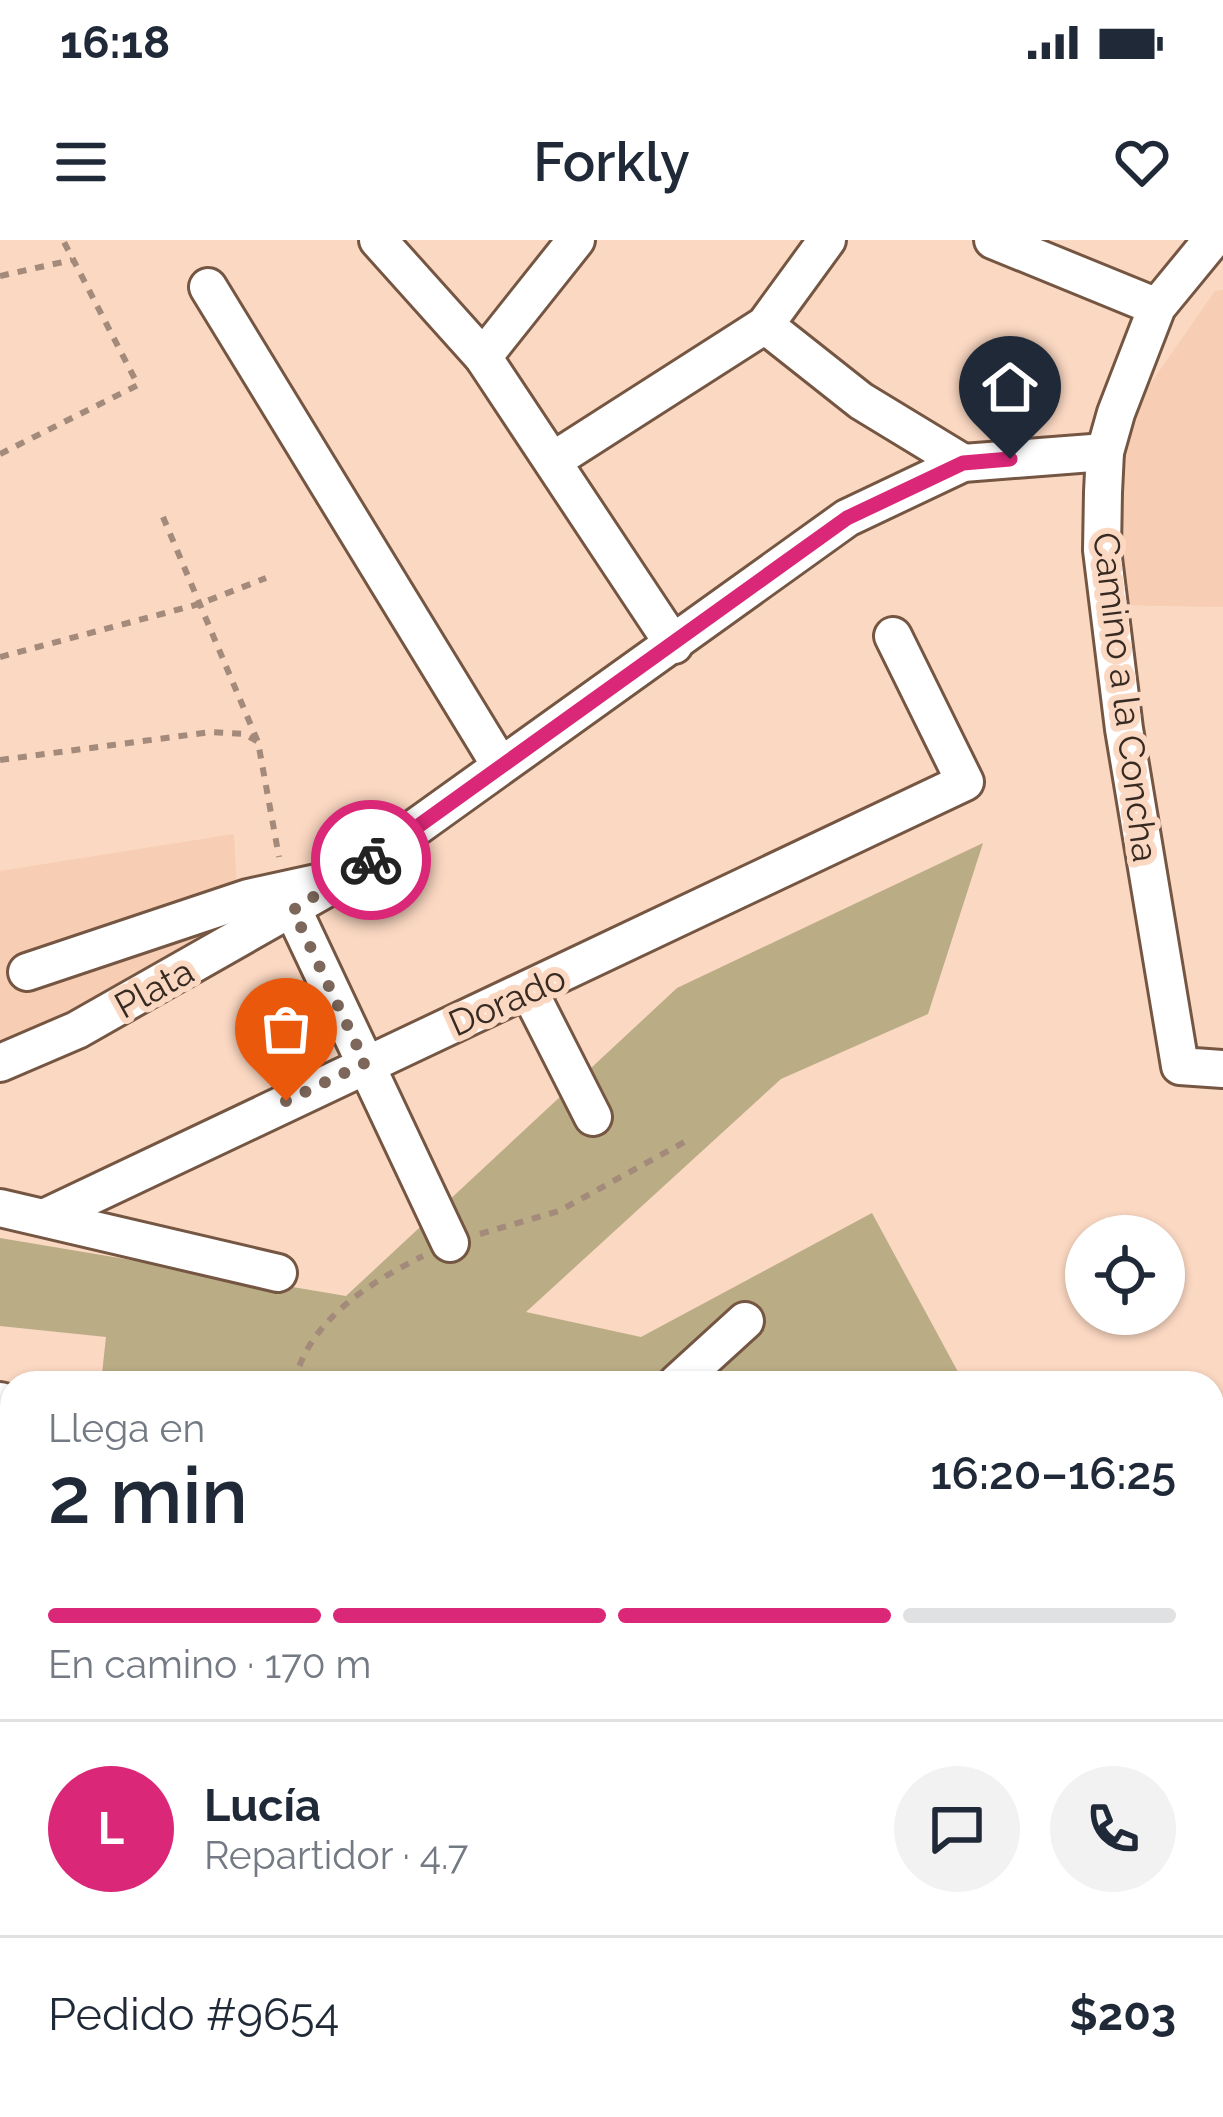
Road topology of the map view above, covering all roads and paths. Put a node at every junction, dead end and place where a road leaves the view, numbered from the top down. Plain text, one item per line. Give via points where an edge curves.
1 (63, 240) edge
2 (378, 240) edge
3 (576, 240) edge
4 (827, 240) edge
5 (993, 240) edge
6 (1212, 240) edge
7 (73, 260) junction
8 (0, 277) edge
9 (208, 287) dead end
10 (1157, 308) junction
11 (765, 325) junction
12 (483, 357) junction
13 (1105, 452) junction
14 (0, 454) edge
15 (554, 460) junction
16 (963, 463) junction
17 (163, 517) dead end
18 (266, 578) dead end
19 (199, 604) junction
20 (893, 635) dead end
21 (674, 645) junction
22 (0, 657) edge
23 (258, 742) junction
24 (0, 760) edge
25 (500, 765) junction
26 (289, 900) junction
27 (27, 972) dead end
28 (529, 991) junction
29 (0, 1063) edge
30 (365, 1063) junction
31 (1223, 1069) edge
32 (592, 1117) dead end
33 (0, 1208) edge
34 (48, 1216) junction
35 (450, 1243) dead end
36 (278, 1273) dead end
37 (745, 1321) dead end
38 (690, 1371) edge

1 - 7 path
2 - 12 street
3 - 12 street
4 - 11 street
5 - 10 street
6 - 10 street, Camino a la Concha
7 - 8 path
7 - 14 path via 138,385
9 - 25 street
10 - 13 street, Camino a la Concha
11 - 15 street
11 - 16 street via 861,401
12 - 15 street
13 - 16 street, Plata
13 - 31 street, Camino a la Concha via 1102,550 1180,1066
15 - 21 street
16 - 21 street, Plata via 847,518
17 - 19 path
18 - 19 path
19 - 22 path
19 - 23 path
20 - 28 street, Dorado via 965,782
21 - 25 street, Plata
23 - 24 path via 212,732
23 - 26 path
25 - 26 street, Plata via 348,876
26 - 27 street
26 - 29 street, Plata via 77,1030
26 - 30 street
28 - 30 street, Dorado
28 - 32 street
30 - 34 street, Dorado
30 - 35 street
33 - 34 street
34 - 36 street
37 - 38 street

